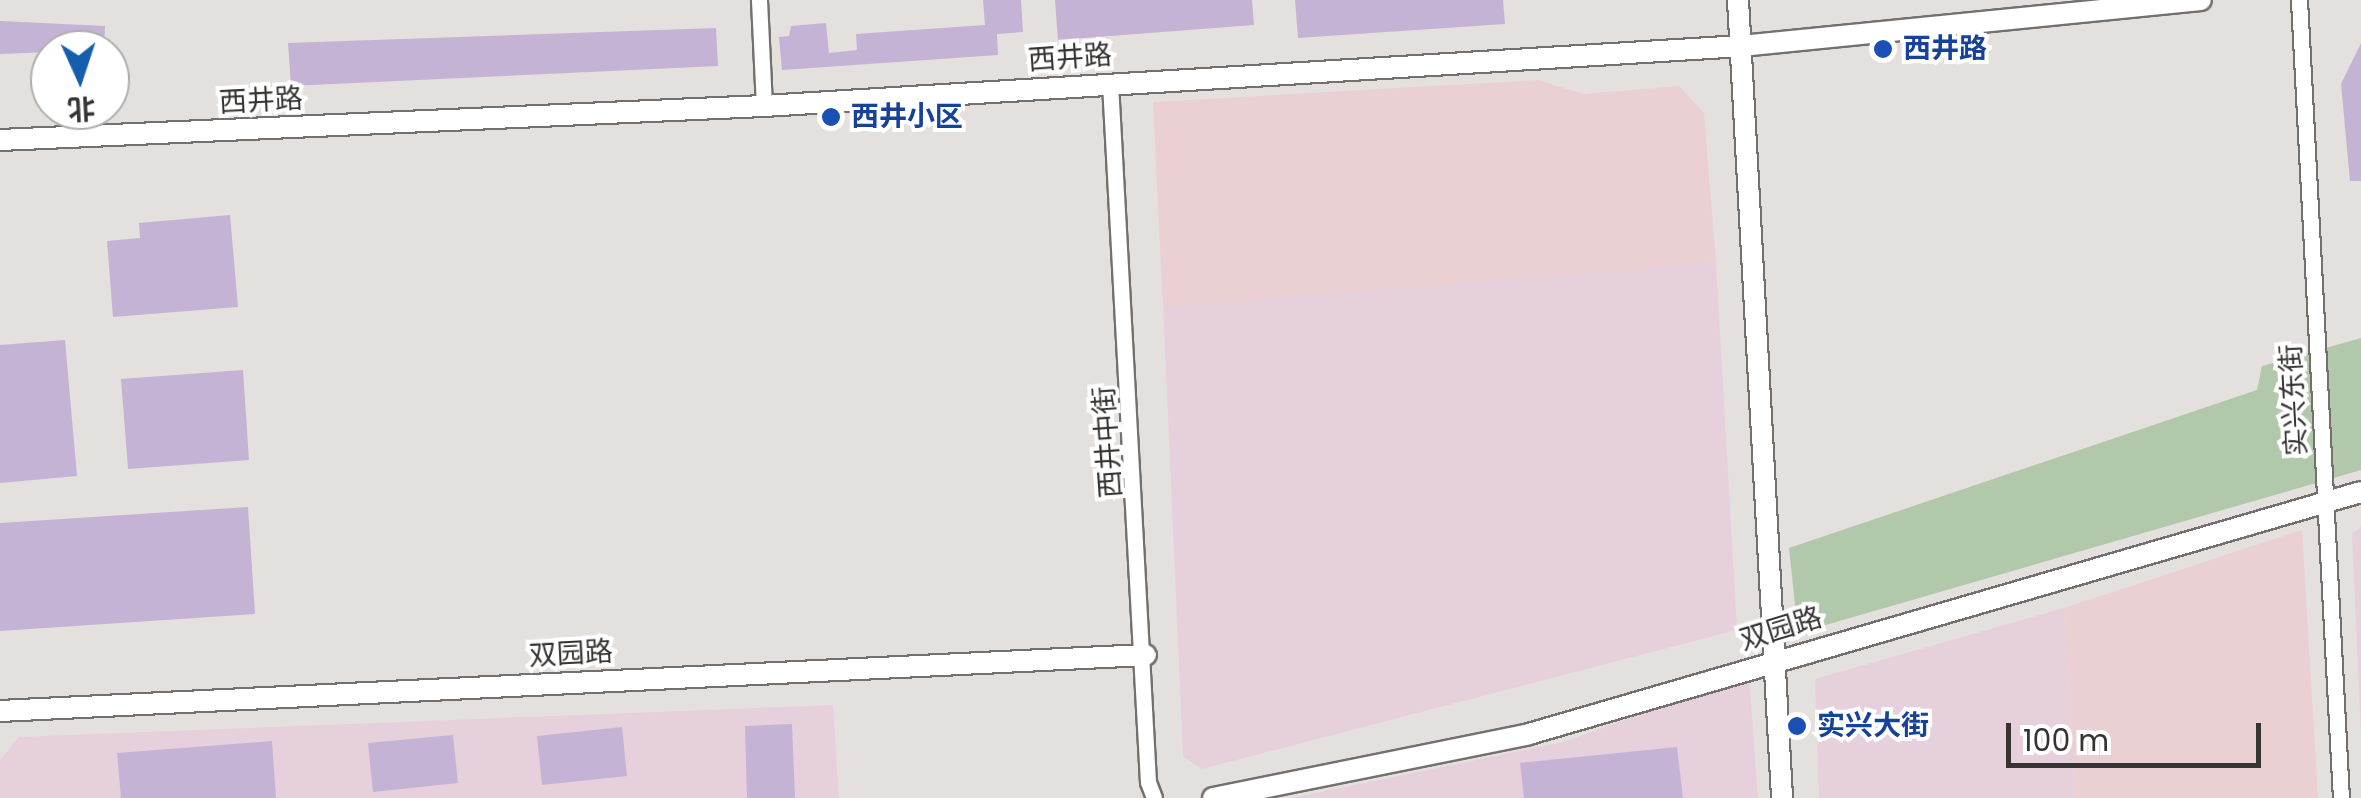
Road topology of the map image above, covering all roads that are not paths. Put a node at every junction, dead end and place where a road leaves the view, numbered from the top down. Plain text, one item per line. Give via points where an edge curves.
1 (759, 0) edge
2 (1738, 0) edge
3 (2201, 0) edge
4 (2299, 0) edge
5 (1741, 46) junction
6 (1110, 83) junction
7 (764, 106) junction
8 (0, 140) edge
9 (2361, 492) edge
10 (2325, 502) junction
11 (1146, 656) junction
12 (1775, 659) junction
13 (0, 712) edge
14 (1154, 798) edge
15 (1213, 798) edge
16 (1782, 798) edge
17 (2341, 798) edge

1 - 7 street
2 - 5 street
3 - 5 street, 西井路
4 - 10 street, 实兴东街
5 - 6 street, 西井路
5 - 12 street
6 - 7 street, 西井路
6 - 11 street, 西井中街
7 - 8 street, 西井路
9 - 10 street, 双园路
10 - 12 street, 双园路
10 - 17 street, 实兴东街
11 - 13 street, 双园路
11 - 14 street, 西井中街 via 1148,782
12 - 15 street, 双园路 via 1529,734
12 - 16 street

